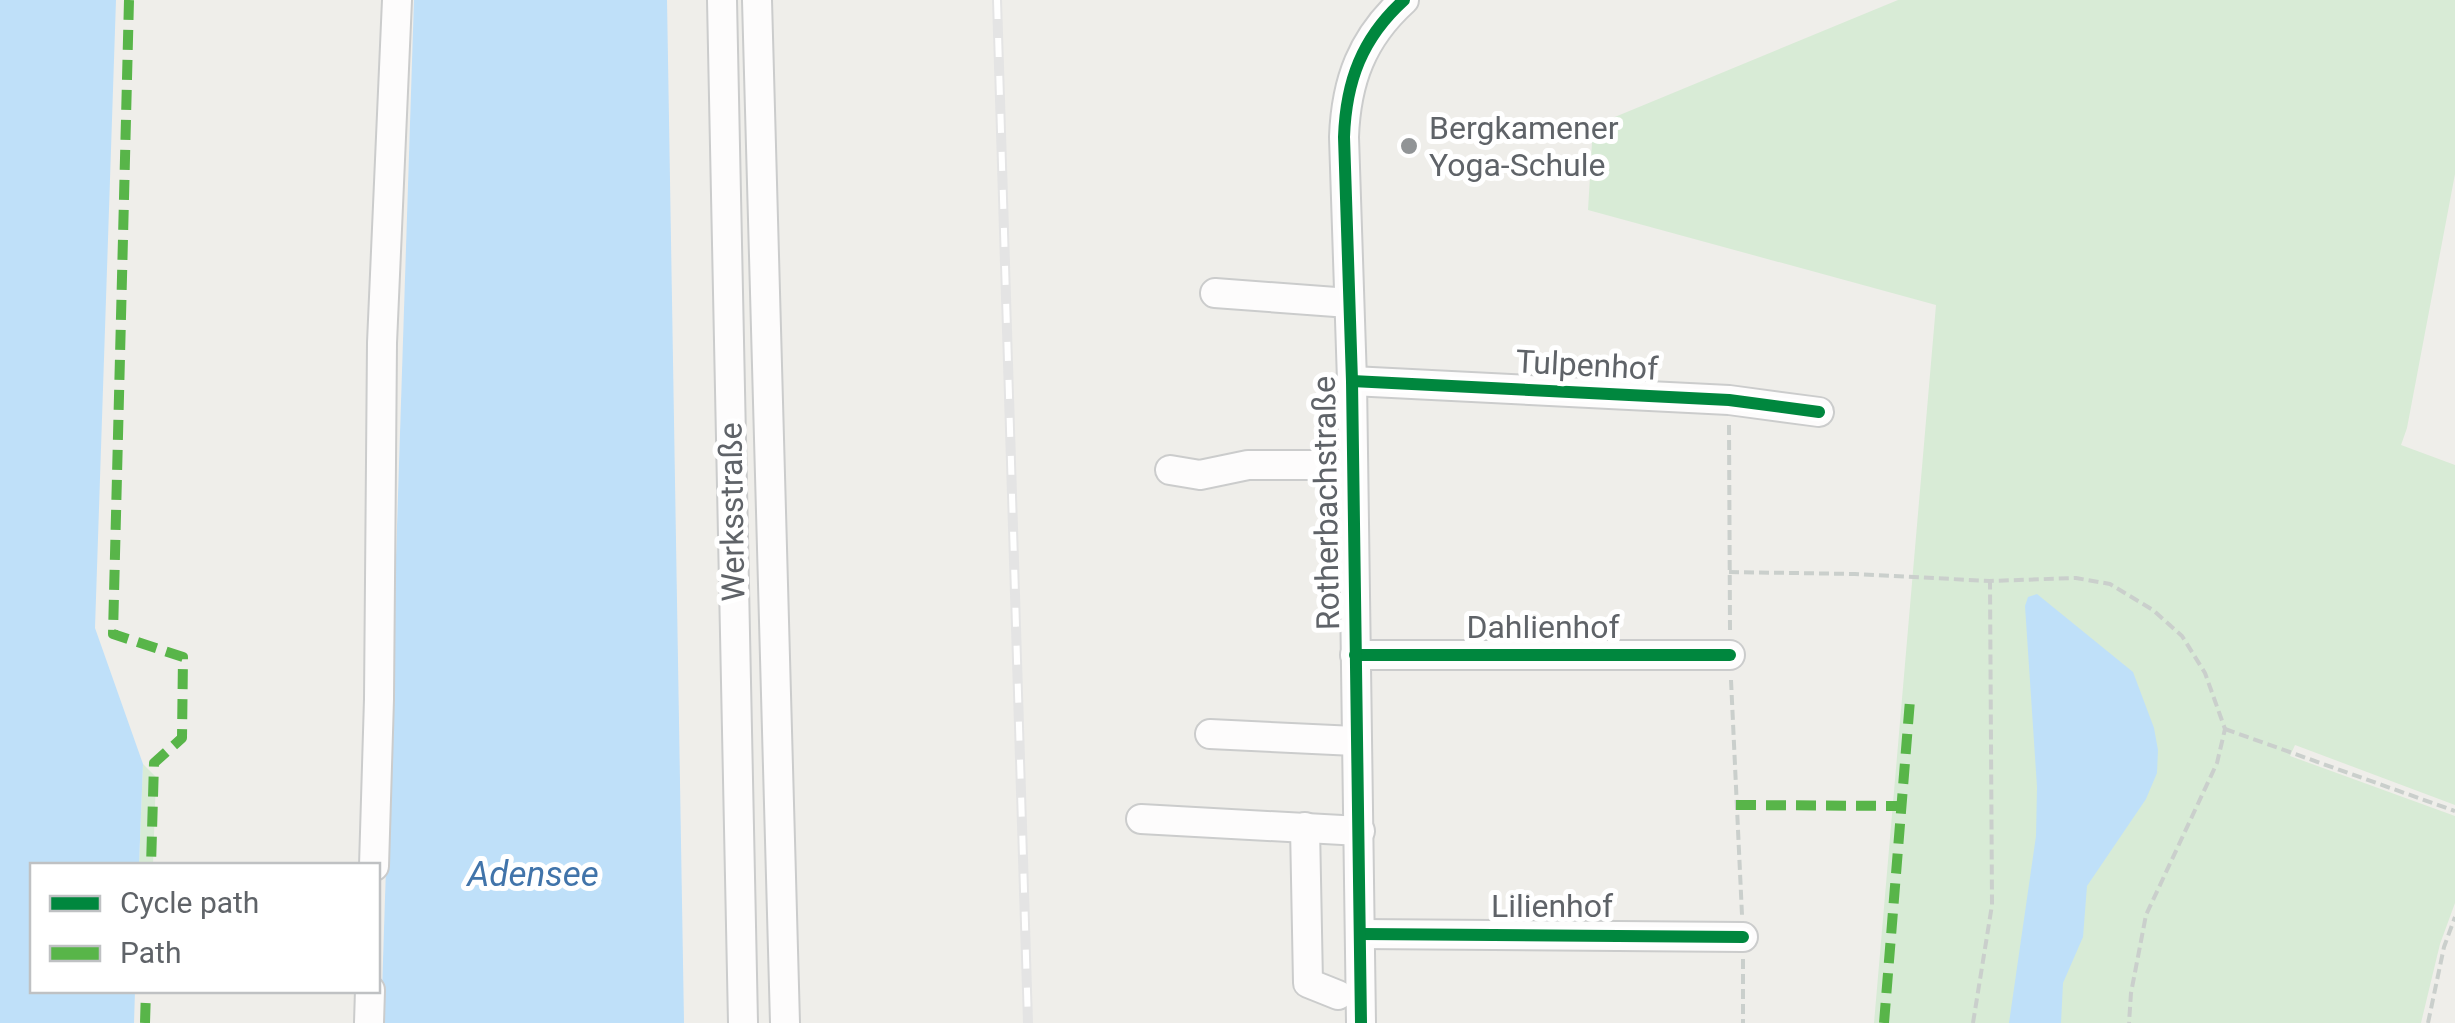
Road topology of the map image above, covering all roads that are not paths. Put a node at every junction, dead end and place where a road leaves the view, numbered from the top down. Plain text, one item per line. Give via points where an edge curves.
1 (397, 0) edge
2 (722, 0) edge
3 (756, 0) edge
4 (1404, 0) edge
5 (1215, 293) dead end
6 (1349, 303) junction
7 (1352, 381) junction
8 (1818, 412) dead end
9 (1353, 465) junction
10 (1170, 470) dead end
11 (1355, 655) junction
12 (1730, 655) road end
13 (1210, 734) dead end
14 (1355, 741) junction
15 (1141, 818) dead end
16 (1305, 826) junction
17 (1360, 831) junction
18 (374, 863) edge
19 (1361, 934) junction
20 (1743, 937) road end
21 (370, 993) edge
22 (1338, 994) dead end
23 (369, 1023) edge
24 (744, 1023) edge
25 (785, 1023) edge
26 (1361, 1023) edge

1 - 18 street via 382,343
2 - 24 street, Werksstraße
3 - 25 street
4 - 6 street, Rotherbachstraße via 1360,55 1346,101
5 - 6 street
6 - 7 street, Rotherbachstraße
7 - 8 street, Tulpenhof via 1729,400
7 - 9 street, Rotherbachstraße
9 - 10 street via 1248,465 1200,476
9 - 11 street, Rotherbachstraße
11 - 12 street, Dahlienhof
11 - 14 street, Rotherbachstraße
13 - 14 street
14 - 17 street, Rotherbachstraße
15 - 16 street
16 - 17 street
16 - 22 street via 1308,983
17 - 19 street, Rotherbachstraße
19 - 20 street, Lilienhof
19 - 26 street, Rotherbachstraße
21 - 23 street

